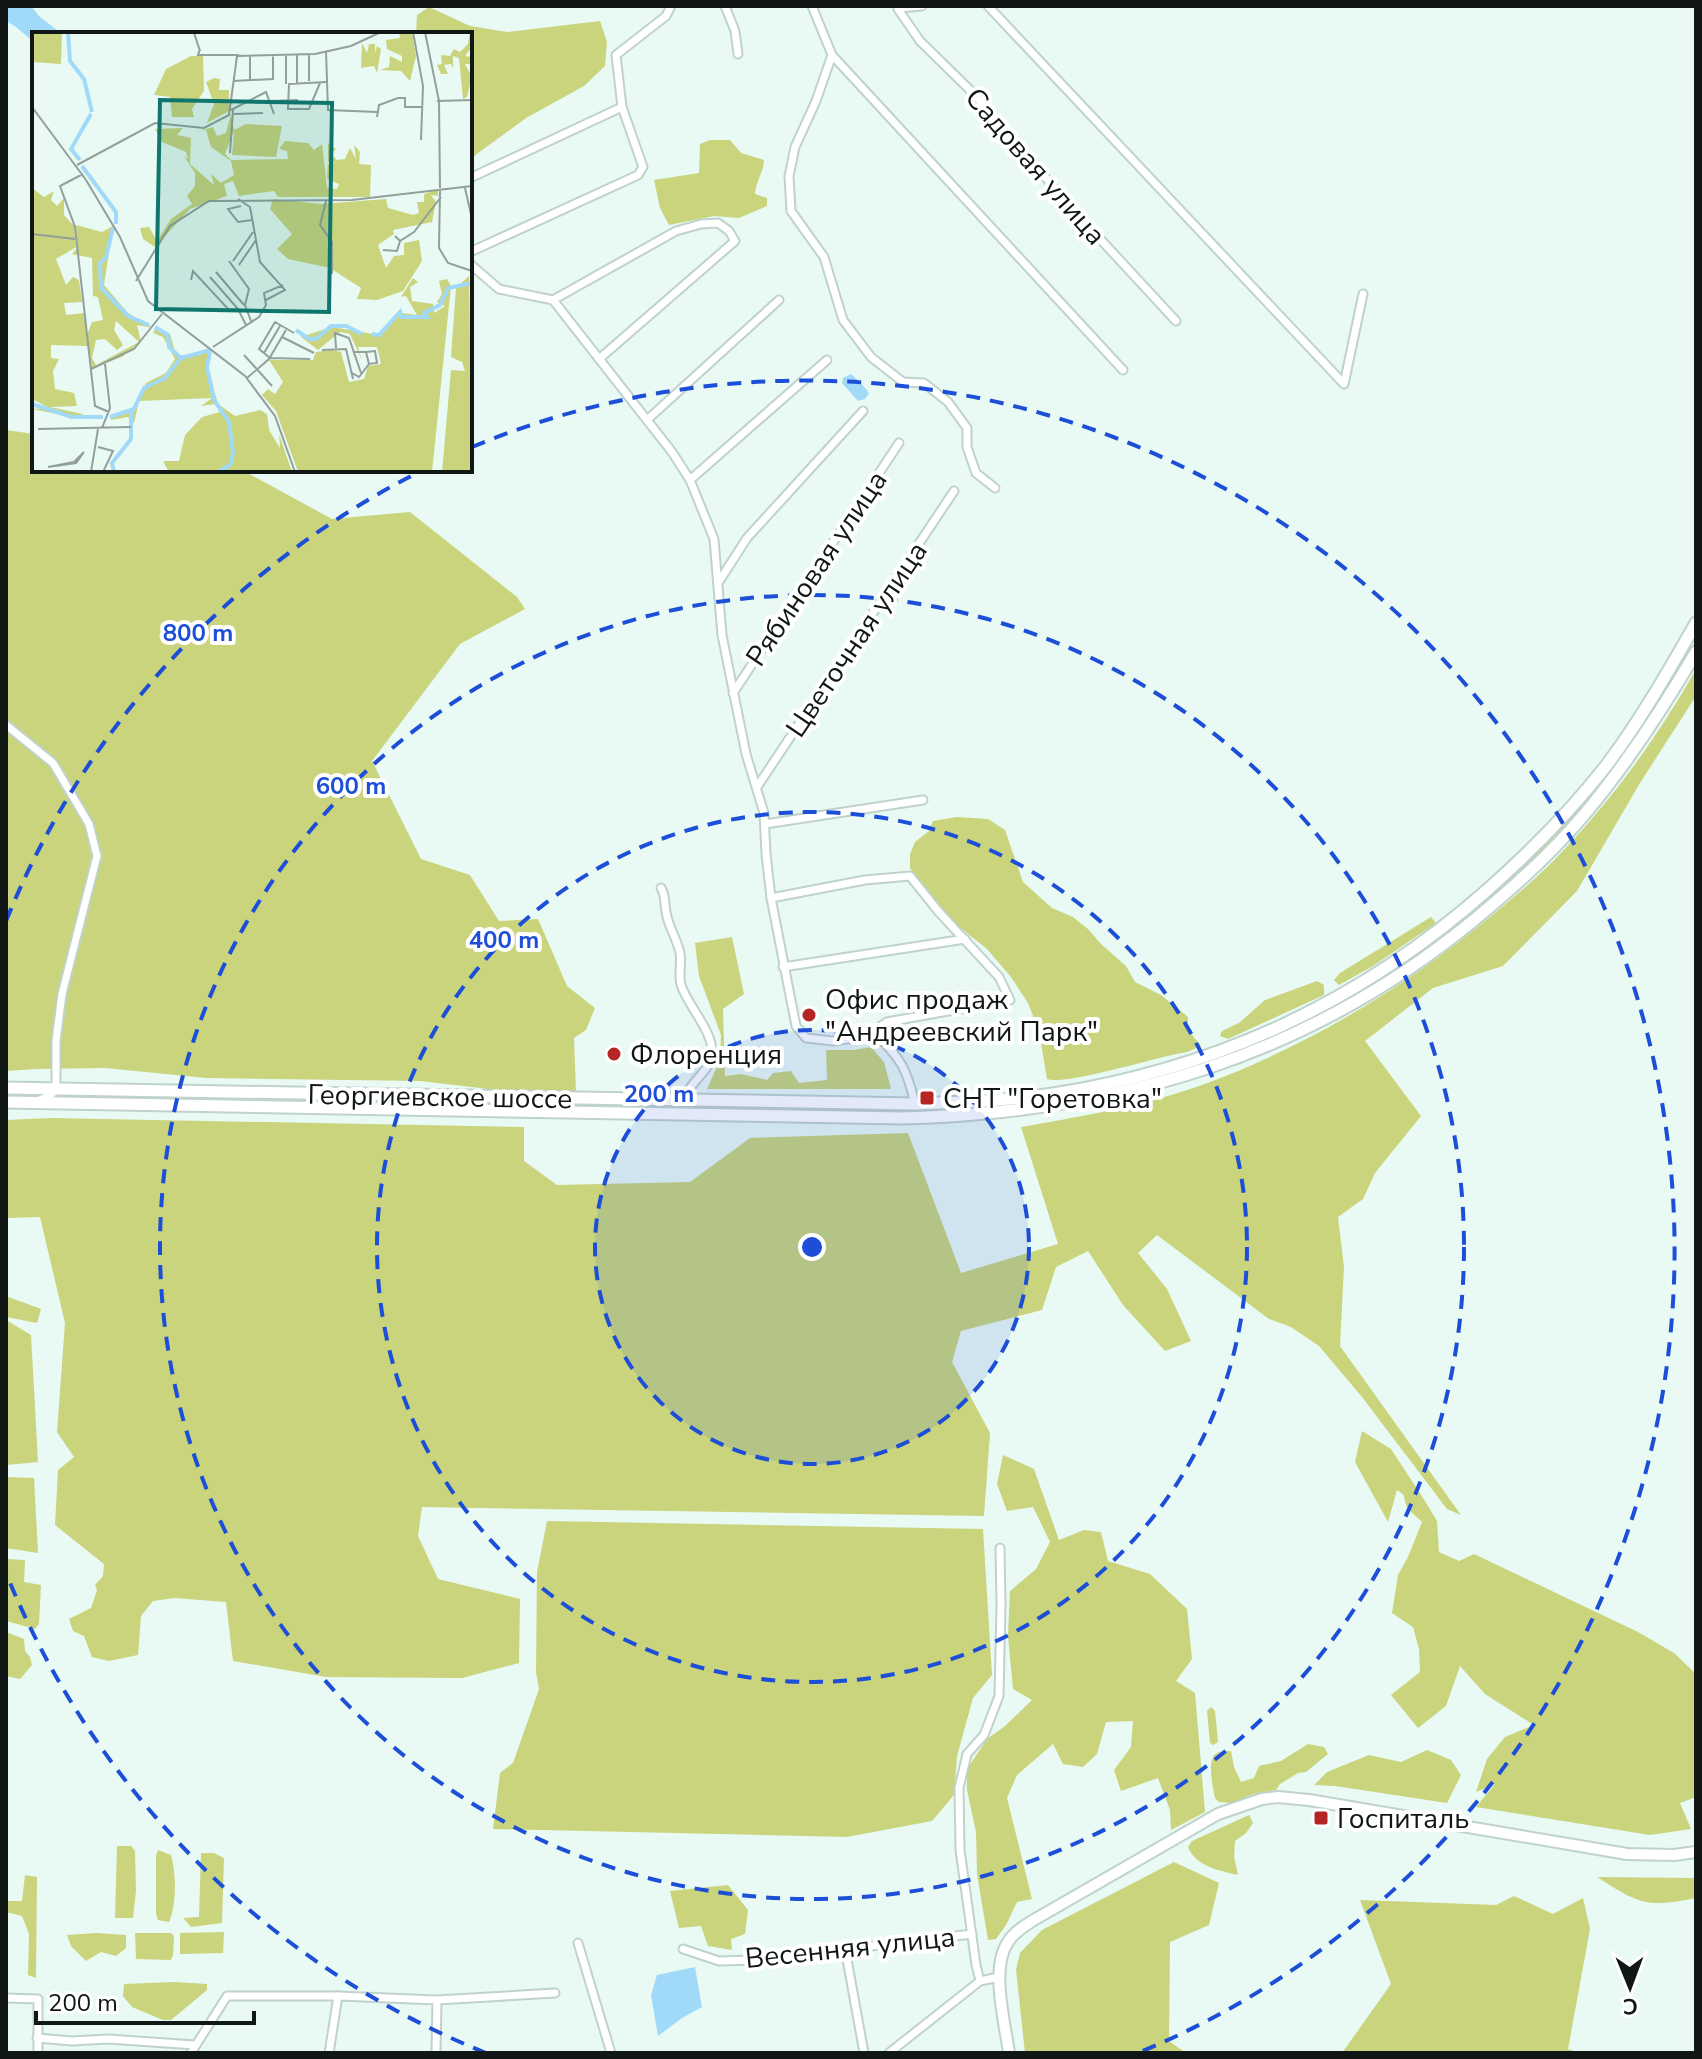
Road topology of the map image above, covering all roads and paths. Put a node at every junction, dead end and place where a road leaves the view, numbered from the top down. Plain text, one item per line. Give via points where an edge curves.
1 (671, 6) edge
2 (725, 6) edge
3 (812, 6) edge
4 (922, 6) edge
5 (988, 6) edge
6 (898, 7) edge
7 (738, 54) dead end
8 (832, 55) junction
9 (622, 107) junction
10 (472, 177) edge
11 (472, 251) edge
12 (472, 266) edge
13 (1363, 294) dead end
14 (553, 300) junction
15 (779, 300) dead end
16 (1176, 321) dead end
17 (599, 359) junction
18 (827, 360) dead end
19 (1123, 370) dead end
20 (863, 411) dead end
21 (647, 420) junction
22 (899, 443) dead end
23 (690, 480) junction
24 (995, 488) dead end
25 (954, 491) dead end
26 (717, 585) junction
27 (1696, 623) edge
28 (1696, 652) edge
29 (733, 693) junction
30 (6, 725) edge
31 (757, 787) junction
32 (923, 800) dead end
33 (765, 824) junction
34 (661, 888) dead end
35 (771, 898) junction
36 (965, 939) junction
37 (783, 967) junction
38 (877, 1035) junction
39 (6, 1088) edge
40 (56, 1089) junction
41 (684, 1101) junction
42 (6, 1102) edge
43 (36, 1102) junction
44 (915, 1104) junction
45 (1000, 1548) dead end
46 (1696, 1852) edge
47 (972, 1934) junction
48 (578, 1943) dead end
49 (845, 1948) junction
50 (683, 1949) dead end
51 (999, 1977) junction
52 (980, 1981) junction
53 (555, 1993) dead end
54 (338, 1996) junction
55 (6, 1998) edge
56 (437, 2000) junction
57 (37, 2038) junction
58 (193, 2049) edge
59 (38, 2053) edge
60 (329, 2053) edge
61 (436, 2053) edge
62 (611, 2053) edge
63 (864, 2053) edge
64 (889, 2053) edge
65 (1009, 2053) edge

1 - 9 street via 666,16 616,55
2 - 7 street
3 - 8 street
4 - 6 street
5 - 13 street via 1344,384
6 - 16 street, Садовая улица via 920,41
8 - 19 street
8 - 24 street via 795,147 789,176 791,211 824,257 843,320 871,357 903,382 924,383 948,402 967,428 976,473
9 - 10 street
9 - 11 street via 643,167 638,175
12 - 14 street via 499,289
14 - 17 street
14 - 17 street via 676,231 718,223 729,231 735,241
15 - 21 street
17 - 21 street
18 - 23 street
20 - 26 street via 747,538
21 - 23 street
22 - 29 street, Рябиновая улица
23 - 26 street via 714,539
25 - 31 street, Цветочная улица
26 - 29 street
27 - 44 main road, Георгиевское шоссе via 1604,769 1550,830 1455,919 1354,989 1283,1027 1137,1076 1052,1094
28 - 43 main road, Георгиевское шоссе via 1638,744 1581,818 1527,875 1460,931 1316,1024 1249,1054 1144,1088 1023,1110 903,1118
29 - 31 street
30 - 40 street via 53,763 89,824 97,856 62,994
31 - 33 street
32 - 33 street
33 - 35 street
34 - 41 street via 680,952 680,982 712,1052
35 - 36 street via 910,876
35 - 37 street
36 - 37 street
36 - 38 street via 999,977 1010,1000 887,1022
37 - 38 street via 796,1026 806,1038 833,1041
38 - 44 street via 902,1063
39 - 40 main road, Георгиевское шоссе
40 - 41 main road, Георгиевское шоссе
40 - 43 street
41 - 44 main road, Георгиевское шоссе
42 - 43 main road, Георгиевское шоссе
45 - 47 street via 999,1696 984,1735 967,1754 959,1788 960,1850
46 - 51 main road via 1627,1854 1309,1800 1262,1799 1218,1814 1021,1928 1005,1946
47 - 49 street, Весенняя улица
47 - 52 street
48 - 62 street
49 - 50 street, Весенняя улица via 719,1961
49 - 63 street
51 - 52 street
51 - 65 main road
52 - 64 street
53 - 56 street
54 - 56 street
54 - 58 street via 227,1996
54 - 60 street
55 - 57 street via 38,1999
56 - 61 street
57 - 58 street
57 - 59 street

